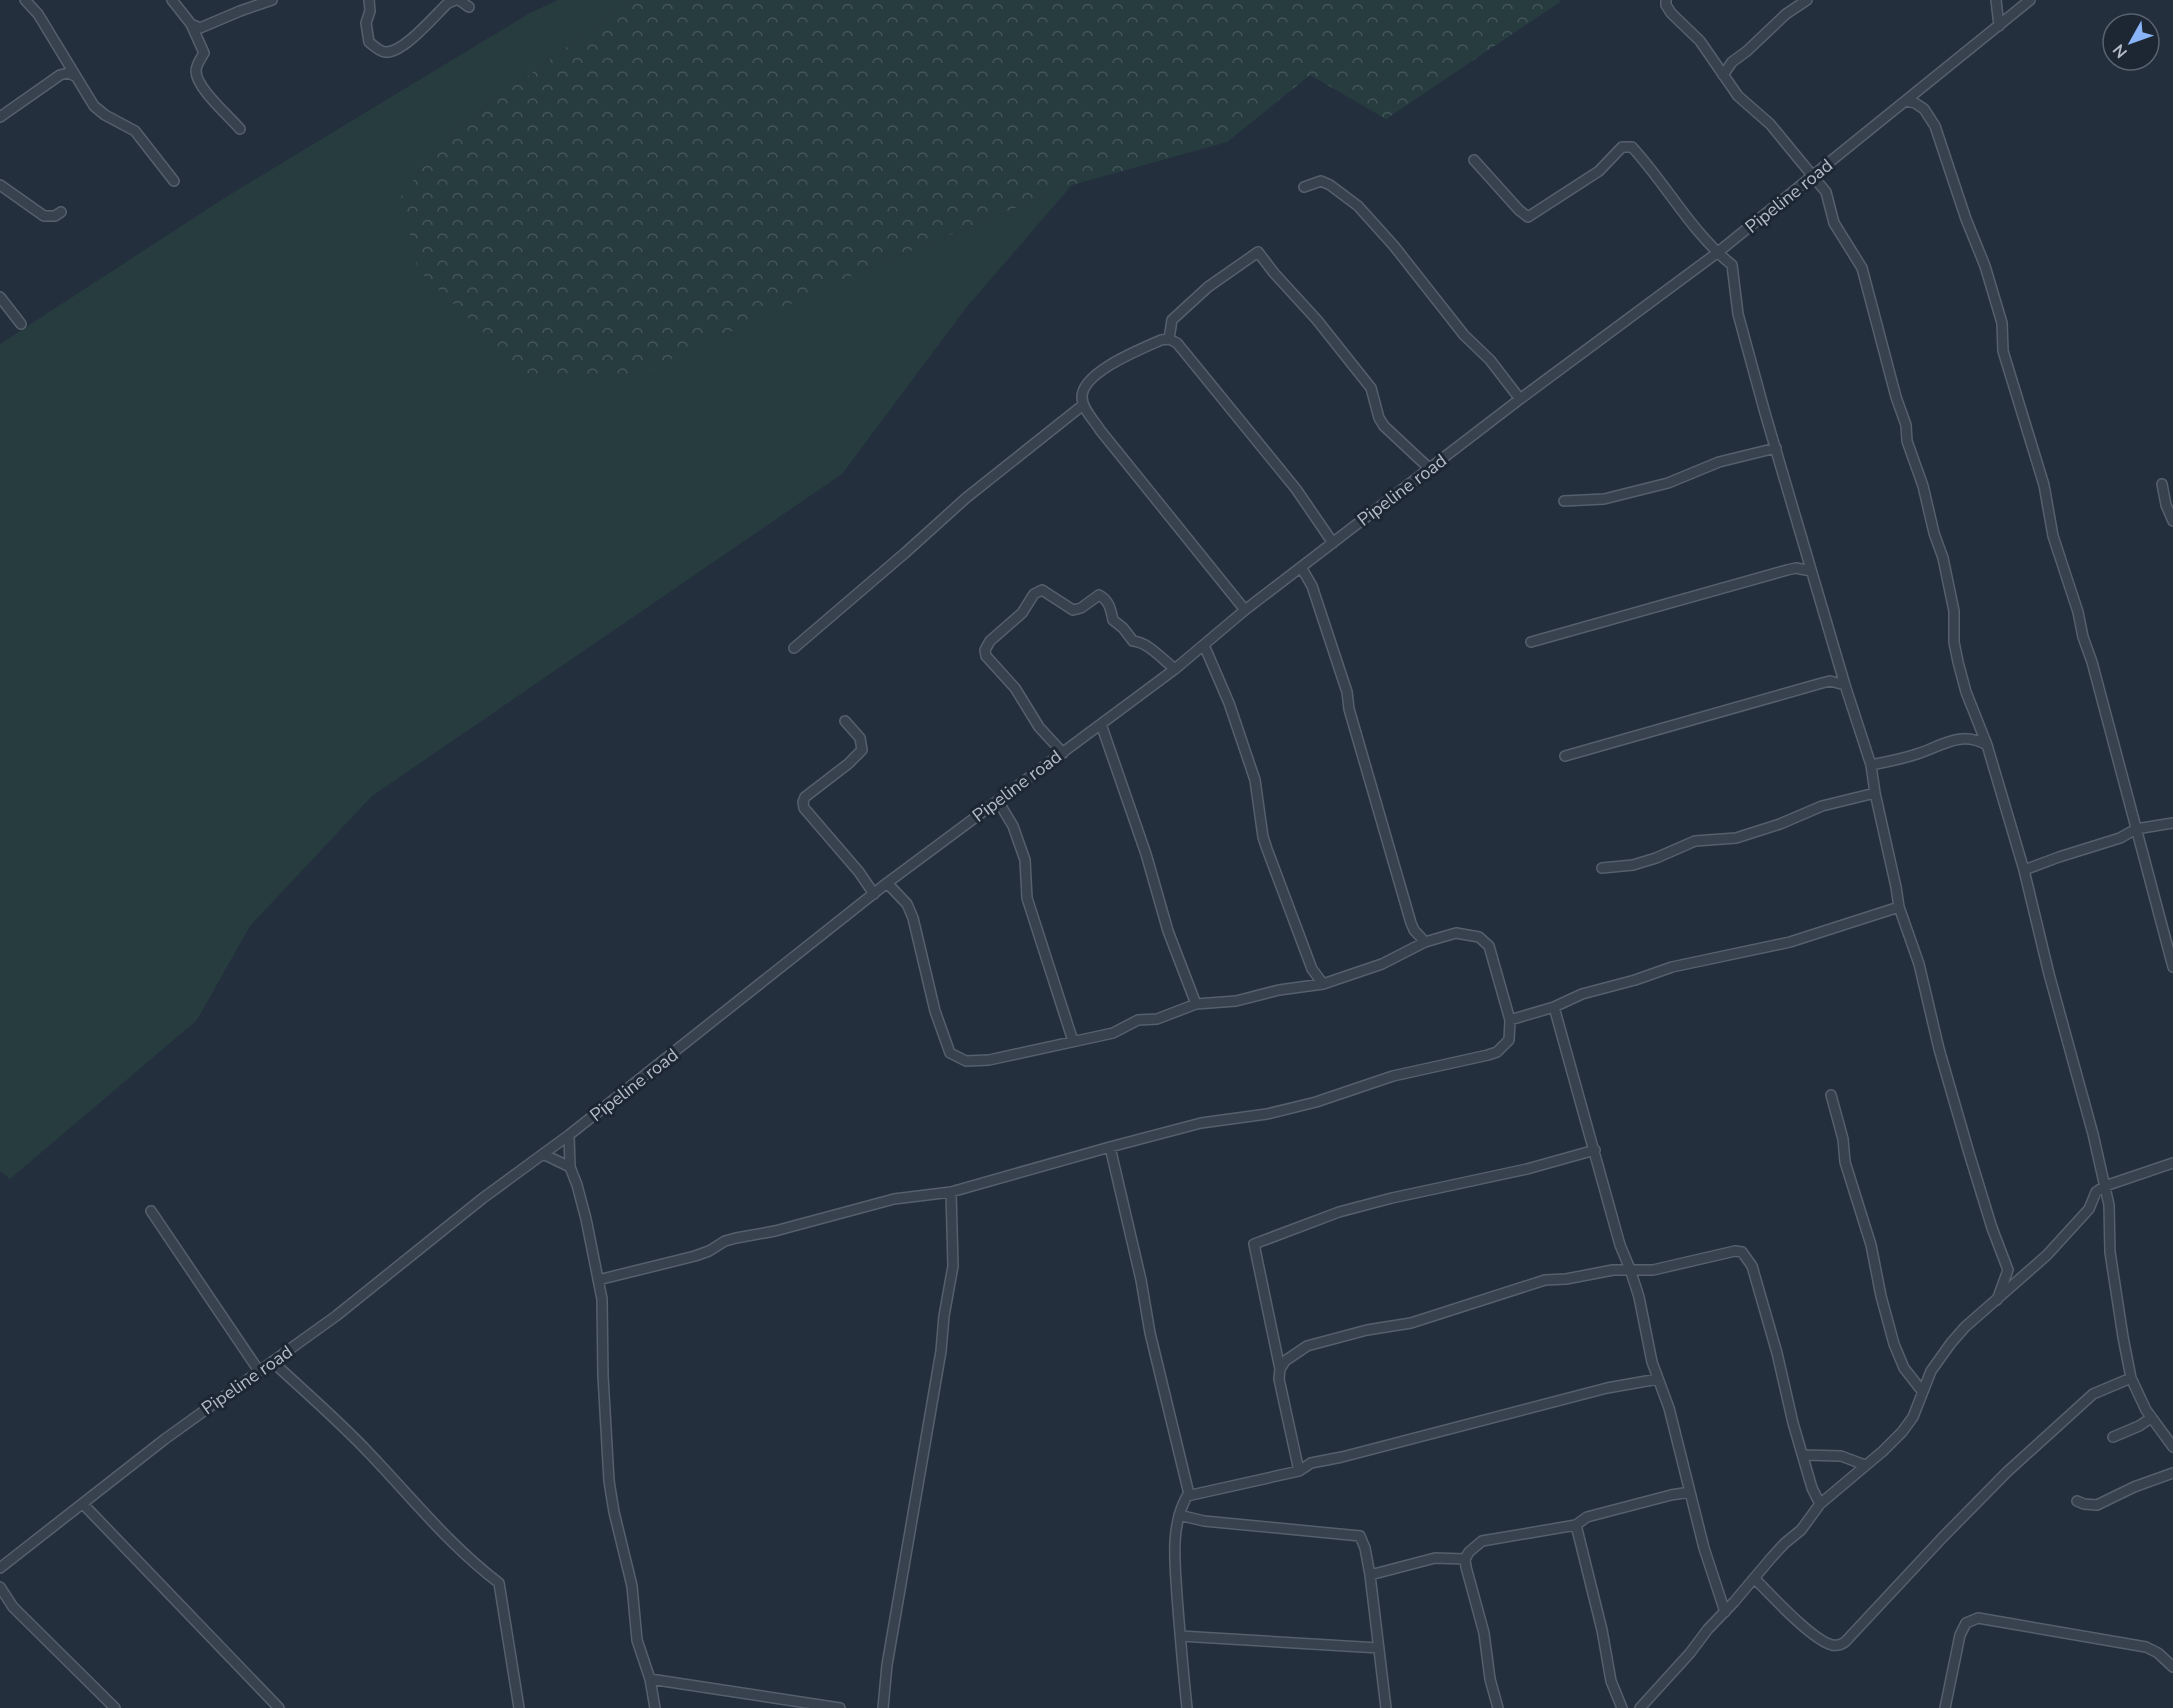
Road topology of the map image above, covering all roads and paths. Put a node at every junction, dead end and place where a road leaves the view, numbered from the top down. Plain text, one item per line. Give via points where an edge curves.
1 (25, 0) edge
2 (172, 0) edge
3 (272, 0) edge
4 (369, 0) edge
5 (457, 0) edge
6 (1666, 0) edge
7 (1807, 0) edge
8 (1996, 0) edge
9 (2030, 0) edge
10 (469, 6) dead end
11 (191, 24) junction
12 (1999, 26) junction
13 (1723, 75) junction
14 (75, 76) junction
15 (1906, 101) junction
16 (0, 117) edge
17 (240, 129) dead end
18 (1474, 160) dead end
19 (1814, 176) junction
20 (174, 181) dead end
21 (0, 185) edge
22 (1820, 185) junction
23 (1304, 187) dead end
24 (1795, 190) junction
25 (61, 212) dead end
26 (1717, 253) junction
27 (0, 297) edge
28 (21, 324) dead end
29 (1169, 339) junction
30 (1520, 399) junction
31 (1083, 405) junction
32 (1776, 448) junction
33 (1430, 469) junction
34 (2162, 484) dead end
35 (1564, 501) dead end
36 (2173, 521) edge
37 (1333, 543) junction
38 (1301, 567) junction
39 (1811, 571) junction
40 (1245, 610) junction
41 (1531, 642) dead end
42 (1204, 645) junction
43 (794, 648) dead end
44 (1175, 669) junction
45 (1845, 685) junction
46 (845, 721) dead end
47 (1101, 724) junction
48 (1987, 745) junction
49 (1063, 753) junction
50 (1565, 756) dead end
51 (1871, 765) junction
52 (1875, 793) junction
53 (998, 801) junction
54 (2173, 823) edge
55 (2136, 829) junction
56 (1602, 868) dead end
57 (2024, 870) junction
58 (887, 883) junction
59 (874, 894) junction
60 (1899, 907) junction
61 (1425, 942) junction
62 (2173, 967) edge
63 (1323, 984) junction
64 (1196, 1004) junction
65 (1554, 1007) junction
66 (1510, 1020) junction
67 (1073, 1041) junction
68 (1831, 1095) dead end
69 (569, 1135) junction
70 (1110, 1147) junction
71 (1595, 1150) junction
72 (543, 1154) junction
73 (2173, 1164) edge
74 (570, 1167) junction
75 (2105, 1186) junction
76 (951, 1192) junction
77 (2109, 1205) junction
78 (2089, 1209) junction
79 (151, 1211) dead end
80 (1630, 1269) junction
81 (597, 1280) junction
82 (1997, 1300) junction
83 (273, 1362) junction
84 (1280, 1369) junction
85 (259, 1371) junction
86 (2131, 1378) junction
87 (1658, 1379) junction
88 (1922, 1392) junction
89 (2151, 1418) junction
90 (2113, 1437) dead end
91 (2172, 1443) edge
92 (1804, 1455) junction
93 (1864, 1465) junction
94 (1299, 1471) junction
95 (2173, 1473) edge
96 (1690, 1492) junction
97 (1189, 1494) junction
98 (2077, 1501) dead end
99 (83, 1504) junction
100 (1820, 1504) junction
101 (1179, 1515) junction
102 (1576, 1525) junction
103 (1466, 1559) junction
104 (0, 1568) edge
105 (1370, 1575) junction
106 (1755, 1578) junction
107 (0, 1587) edge
108 (1722, 1600) junction
109 (1734, 1602) junction
110 (1725, 1612) junction
111 (1180, 1636) junction
112 (1379, 1648) junction
113 (2173, 1667) edge
114 (650, 1679) junction
115 (115, 1708) edge
116 (279, 1708) edge
117 (519, 1708) edge
118 (655, 1708) edge
119 (840, 1708) edge
120 (883, 1708) edge
121 (1187, 1708) edge
122 (1386, 1708) edge
123 (1498, 1708) edge
124 (1622, 1708) edge
125 (1640, 1708) edge
126 (1945, 1708) edge

1 - 14 street via 38,14
2 - 11 street
3 - 11 street via 200,28
4 - 5 street via 369,42 382,52 393,52 448,3
5 - 10 street
6 - 13 street via 1671,13 1700,41
7 - 13 street via 1732,62
8 - 12 street
9 - 12 street, Pipeline road
11 - 17 street via 204,53 196,70 198,79
12 - 15 street, Pipeline road
13 - 19 street
14 - 16 street via 60,75
14 - 20 street via 94,106 135,131
15 - 19 street, Pipeline road
15 - 55 street via 1924,109 1935,126 1995,296 2002,323 2003,351 2044,485 2049,522 2078,612
18 - 26 street via 1528,217 1599,171 1622,147 1632,147
19 - 22 street
19 - 24 street, Pipeline road
21 - 25 street via 44,216
22 - 24 street
22 - 48 street via 1828,196 1833,223 1856,257 1867,283 1906,424 1907,441 1943,558 1954,611 1958,662
23 - 30 street via 1321,181 1358,206
24 - 26 street, Pipeline road
26 - 30 street, Pipeline road
26 - 32 street via 1732,265 1742,332
27 - 28 street
29 - 31 street via 1148,346 1093,377 1082,394
29 - 33 street via 1172,320 1208,287 1258,252 1371,388 1384,426
29 - 37 street via 1188,354 1296,489
30 - 33 street, Pipeline road
31 - 40 street
31 - 43 street via 966,498
32 - 35 street via 1719,462 1668,483 1604,499
32 - 39 street
33 - 37 street, Pipeline road
34 - 36 street
37 - 38 street, Pipeline road
38 - 40 street, Pipeline road
38 - 61 street via 1312,586 1347,692 1411,923
39 - 41 street via 1787,570
39 - 45 street
40 - 42 street, Pipeline road
42 - 44 street, Pipeline road
42 - 63 street via 1255,780 1267,849 1312,969
44 - 47 street, Pipeline road
44 - 49 street via 1141,641 1133,641 1113,621 1111,609 1099,595 1073,610 1042,590 1034,594 1022,613 990,641 986,656
45 - 50 street via 1822,683
45 - 51 street
46 - 59 street via 860,738 862,750 805,797 804,808
47 - 49 street, Pipeline road
47 - 64 street via 1168,931
48 - 51 street via 1976,739 1953,740
48 - 57 street
49 - 53 street, Pipeline road
51 - 52 street
52 - 56 street via 1822,806 1736,837 1695,841 1633,865
52 - 60 street
53 - 58 street, Pipeline road
53 - 67 street via 1025,860 1027,898
54 - 55 street
55 - 57 street
55 - 62 street
57 - 75 street
58 - 59 street, Pipeline road
58 - 67 street via 907,904 914,918 935,1011 950,1053 966,1061 989,1060
59 - 69 street, Pipeline road
60 - 65 street via 1790,942 1672,967 1582,994
60 - 82 street via 1919,964 1969,1153 2008,1270
61 - 63 street via 1376,966
61 - 66 street via 1456,933 1479,937 1490,946
63 - 64 street
64 - 67 street via 1157,1019 1138,1020 1113,1033
65 - 66 street
65 - 71 street
66 - 70 street via 1509,1040 1488,1055 1393,1076 1267,1114 1201,1124
68 - 88 street via 1843,1139 1846,1169 1874,1256 1894,1344 1904,1368
69 - 72 street, Pipeline road
69 - 74 street
70 - 76 street
70 - 97 street
71 - 80 street
71 - 84 street via 1339,1212 1254,1244
72 - 74 street
72 - 83 street, Pipeline road
73 - 75 street
74 - 81 street via 586,1219
75 - 77 street
75 - 78 street via 2096,1192
76 - 81 street via 894,1199 736,1238 695,1256
76 - 120 street via 952,1275
77 - 78 street
77 - 86 street via 2110,1252
78 - 82 street via 2047,1255
79 - 85 street
80 - 84 street via 1545,1280 1411,1323 1321,1341 1294,1353
80 - 87 street
80 - 92 street via 1653,1270 1735,1251 1748,1258
81 - 114 street via 604,1331 609,1481 632,1586 637,1640
82 - 88 street via 1951,1343
83 - 85 street, Pipeline road
83 - 117 street via 368,1451 448,1539 500,1583
84 - 94 street
85 - 99 street, Pipeline road
86 - 89 street
86 - 106 street via 2093,1394 2007,1472 1839,1646 1821,1640
87 - 94 street via 1607,1388 1311,1463
87 - 96 street via 1670,1408
88 - 93 street via 1913,1417 1902,1432
89 - 90 street
89 - 91 street
92 - 93 street via 1841,1456
92 - 100 street
93 - 100 street
94 - 97 street
95 - 98 street via 2097,1504
96 - 102 street via 1587,1517
96 - 108 street
97 - 101 street
99 - 104 street, Pipeline road
99 - 116 street
100 - 106 street
101 - 105 street via 1204,1521 1360,1536
101 - 111 street via 1174,1543
102 - 103 street via 1482,1540
102 - 124 street via 1611,1681
103 - 105 street via 1435,1558
103 - 123 street
105 - 112 street
106 - 109 street
107 - 115 street via 13,1607
108 - 109 street
108 - 110 street
109 - 110 street
110 - 125 street
111 - 112 street
111 - 121 street
112 - 122 street
113 - 126 street via 2146,1647 1978,1618 1966,1623 1960,1635
114 - 118 street
114 - 119 street

